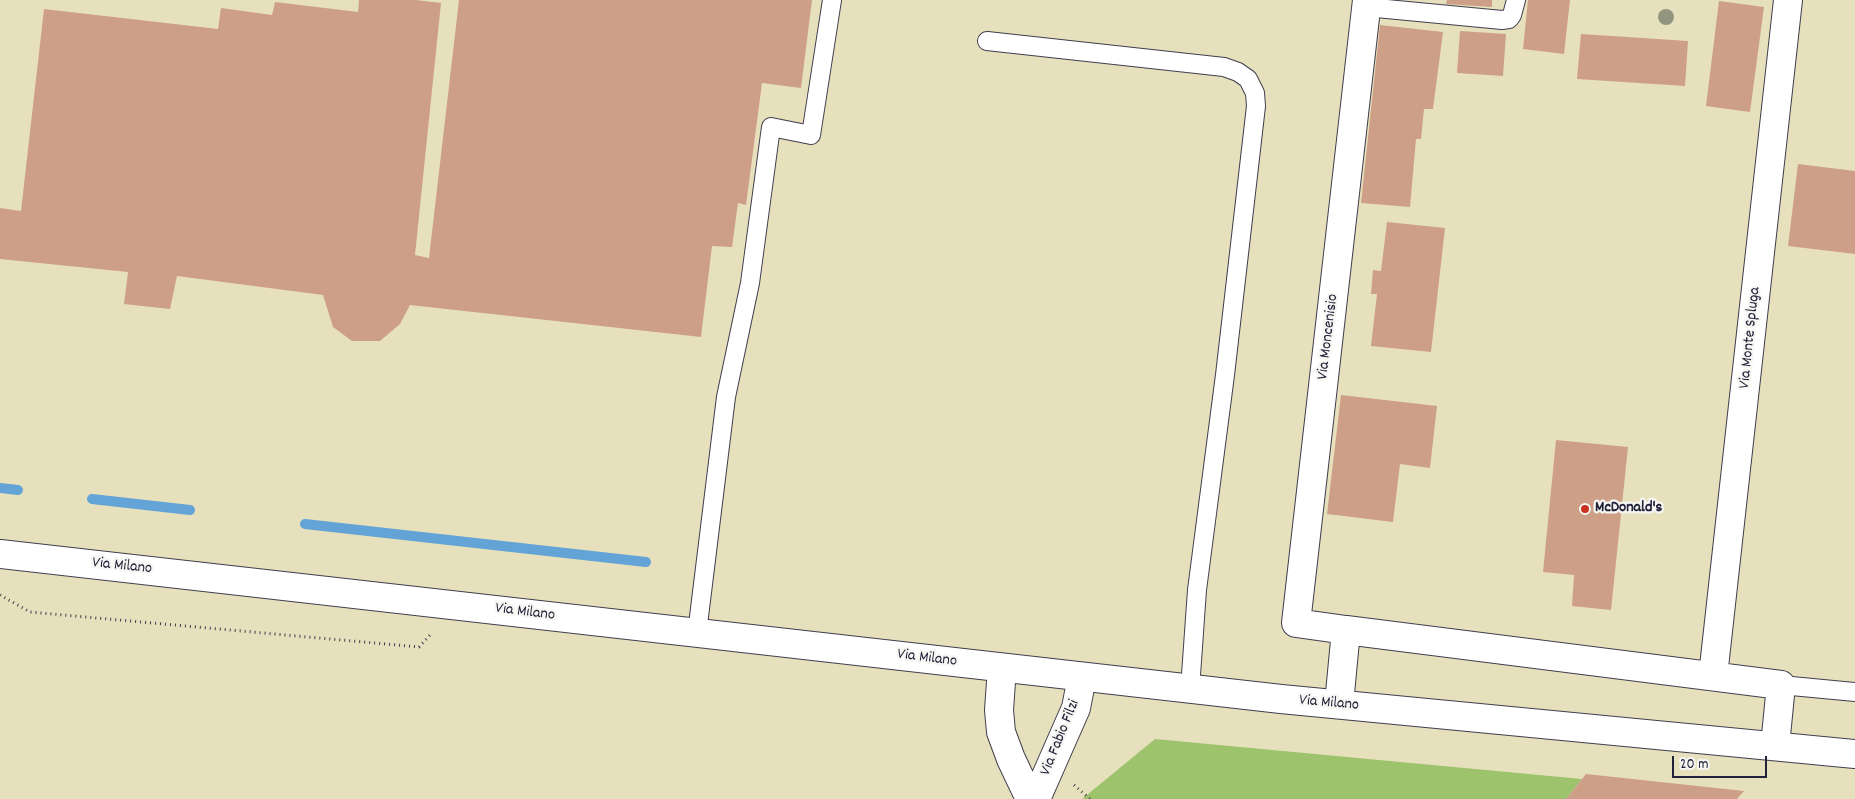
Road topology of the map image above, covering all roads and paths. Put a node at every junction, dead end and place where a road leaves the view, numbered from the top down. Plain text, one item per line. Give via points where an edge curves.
1 (832, 0) edge
2 (1516, 0) edge
3 (1788, 0) edge
4 (1367, 3) edge
5 (988, 41) dead end
6 (0, 554) edge
7 (0, 595) edge
8 (457, 605) junction
9 (1346, 630) junction
10 (697, 633) junction
11 (1002, 668) junction
12 (1713, 676) junction
13 (1082, 677) junction
14 (1781, 685) junction
15 (1190, 689) junction
16 (1855, 692) edge
17 (1339, 704) junction
18 (1775, 746) junction
19 (1855, 754) edge
20 (1074, 784) dead end
21 (1030, 799) edge
22 (1036, 799) edge
23 (1090, 799) edge

1 - 10 lane via 811,135 771,126 750,283 726,397
2 - 4 lane via 1512,15 1502,20
3 - 12 street, Via Monte Spluga
4 - 9 street, Via Moncenisio via 1296,623
5 - 15 lane via 1224,67 1248,79 1254,93 1255,115 1197,590
6 - 8 street, Via Milano
7 - 8 path via 30,612 418,647
8 - 10 street, Via Milano
9 - 12 street
9 - 17 street
10 - 11 street, Via Milano
11 - 13 street, Via Milano
11 - 21 street, Via Fabio Filzi via 1001,732
12 - 14 street
13 - 15 street, Via Milano
13 - 22 street, Via Fabio Filzi via 1076,708
14 - 16 lane
14 - 18 street
15 - 17 street, Via Milano
17 - 18 street, Via Milano
18 - 19 street, Via Milano
20 - 23 path

